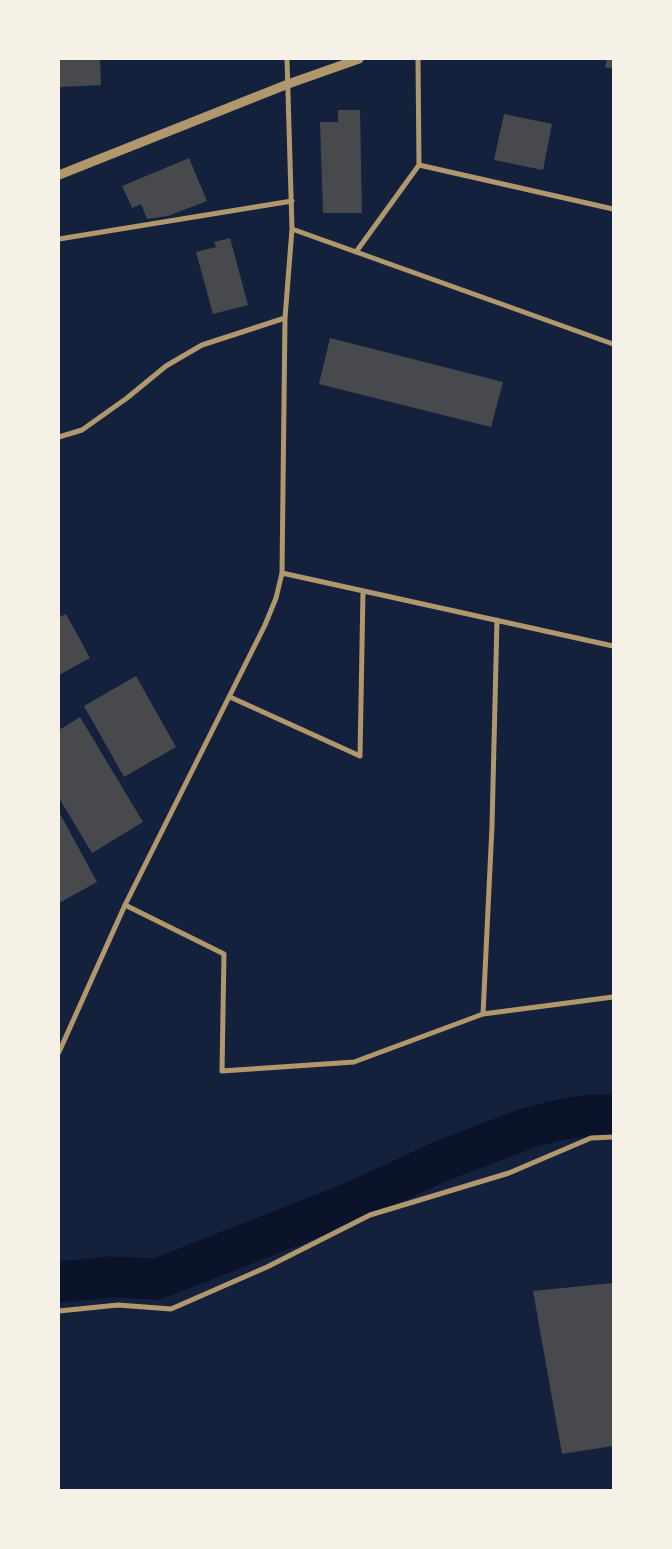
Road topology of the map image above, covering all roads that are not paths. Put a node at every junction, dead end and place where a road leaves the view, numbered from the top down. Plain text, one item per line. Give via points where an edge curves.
1 (287, 59) edge
2 (359, 59) edge
3 (418, 59) edge
4 (288, 84) junction
5 (418, 165) junction
6 (59, 175) edge
7 (292, 201) junction
8 (613, 209) edge
9 (292, 229) junction
10 (59, 239) edge
11 (356, 252) junction
12 (285, 318) junction
13 (613, 344) edge
14 (59, 437) edge
15 (282, 573) junction
16 (363, 591) junction
17 (497, 620) junction
18 (613, 646) edge
19 (230, 697) junction
20 (125, 905) junction
21 (613, 997) edge
22 (483, 1014) junction
23 (59, 1052) edge
24 (613, 1137) edge
25 (59, 1311) edge

1 - 4 street
2 - 4 street
3 - 5 street
4 - 6 street
4 - 7 street
5 - 8 street
5 - 11 street
7 - 9 street
7 - 10 street
9 - 11 street
9 - 12 street
11 - 13 street
12 - 14 street via 202,345 166,366 82,430
12 - 15 street
15 - 16 street
15 - 19 street via 265,625
16 - 17 street
16 - 19 street via 360,756
17 - 18 street
17 - 22 street
19 - 20 street
20 - 22 street via 224,954 222,1071 354,1062
20 - 23 street
21 - 22 street
24 - 25 street via 591,1138 509,1173 370,1216 171,1309 118,1305

